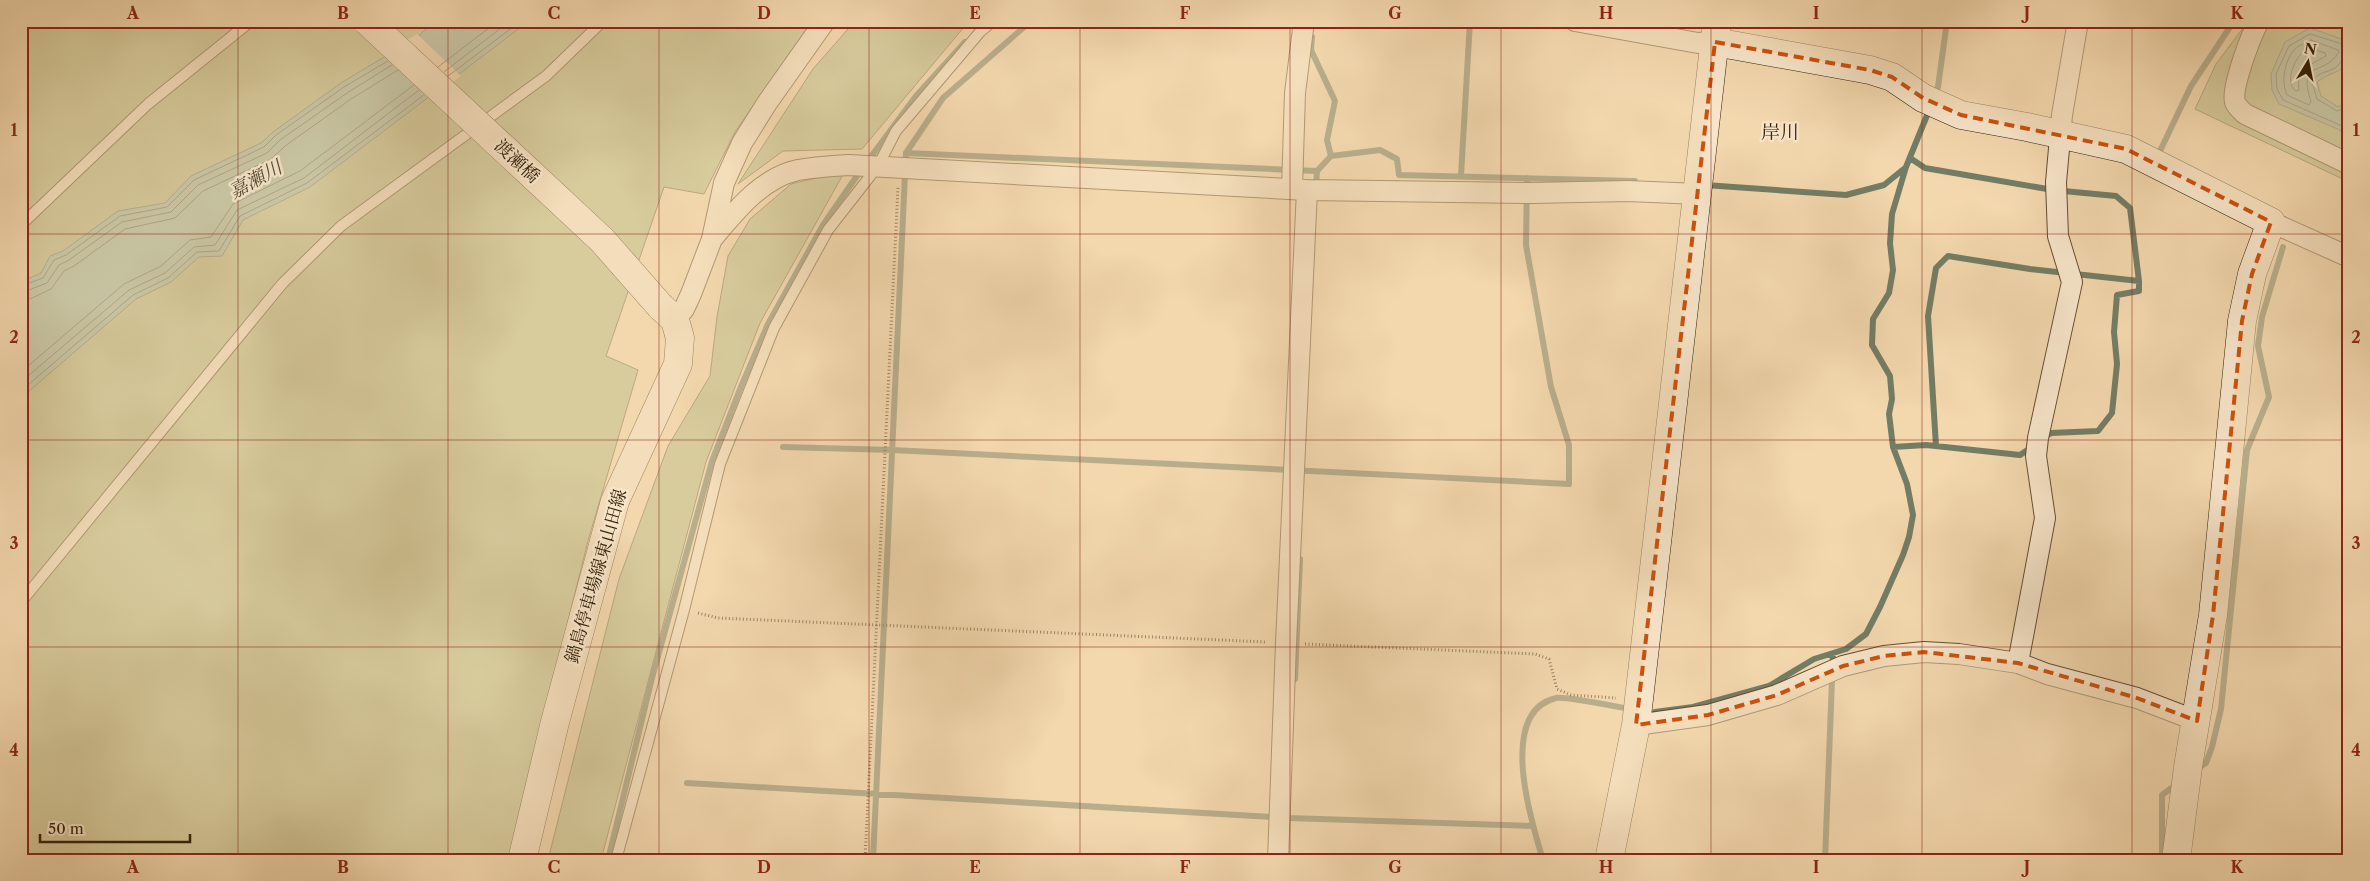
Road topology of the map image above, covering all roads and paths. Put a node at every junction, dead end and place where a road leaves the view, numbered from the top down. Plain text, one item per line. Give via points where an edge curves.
1 (251, 21) edge
2 (367, 21) edge
3 (603, 21) edge
4 (825, 21) edge
5 (993, 21) edge
6 (1304, 21) edge
7 (1575, 21) edge
8 (2078, 21) edge
9 (2259, 21) edge
10 (1716, 32) edge
11 (2061, 134) junction
12 (2349, 164) edge
13 (878, 166) junction
14 (905, 169) junction
15 (1301, 182) junction
16 (1698, 185) junction
17 (2271, 222) junction
18 (21, 225) edge
19 (712, 239) junction
20 (2349, 257) edge
21 (667, 313) junction
22 (21, 602) edge
23 (684, 610) junction
24 (877, 624) junction
25 (1295, 643) junction
26 (2018, 663) junction
27 (1638, 713) junction
28 (2197, 721) junction
29 (522, 860) edge
30 (616, 860) edge
31 (865, 860) edge
32 (1278, 860) edge
33 (1609, 860) edge
34 (2176, 860) edge

1 - 18 lane via 148,104
2 - 21 street, 渡瀬橋, bridge via 602,240
3 - 22 lane via 546,76 341,226 282,284
4 - 19 street via 742,143 724,182
5 - 13 lane via 896,131
6 - 15 street via 1295,94
7 - 10 street via 1698,43
8 - 11 street
9 - 12 street via 2234,85 2236,104 2245,114
10 - 11 street via 1892,77 1930,102 1961,115
10 - 16 street
11 - 17 street via 2126,149
11 - 26 street via 2056,189 2058,236 2072,282 2037,448 2045,518
13 - 14 street
13 - 19 street via 797,170 774,179 745,202
13 - 23 lane via 828,230 774,328 720,464
14 - 15 street
14 - 24 path
15 - 16 street via 1526,193 1628,191
15 - 25 street via 1294,470
16 - 27 street
17 - 20 street
17 - 28 street via 2252,274 2242,321 2213,615
19 - 21 street via 684,309
21 - 29 street, 鍋島停車場線東山田線 via 680,338 678,364 615,501 555,722
23 - 24 path via 718,618
23 - 30 lane
24 - 25 path
24 - 31 path
25 - 27 path via 1535,654 1549,659 1557,689
25 - 32 street
26 - 27 street via 1924,652 1884,656 1843,666 1777,695 1708,715
26 - 28 street via 2137,698
27 - 33 street
28 - 34 street via 2186,776

